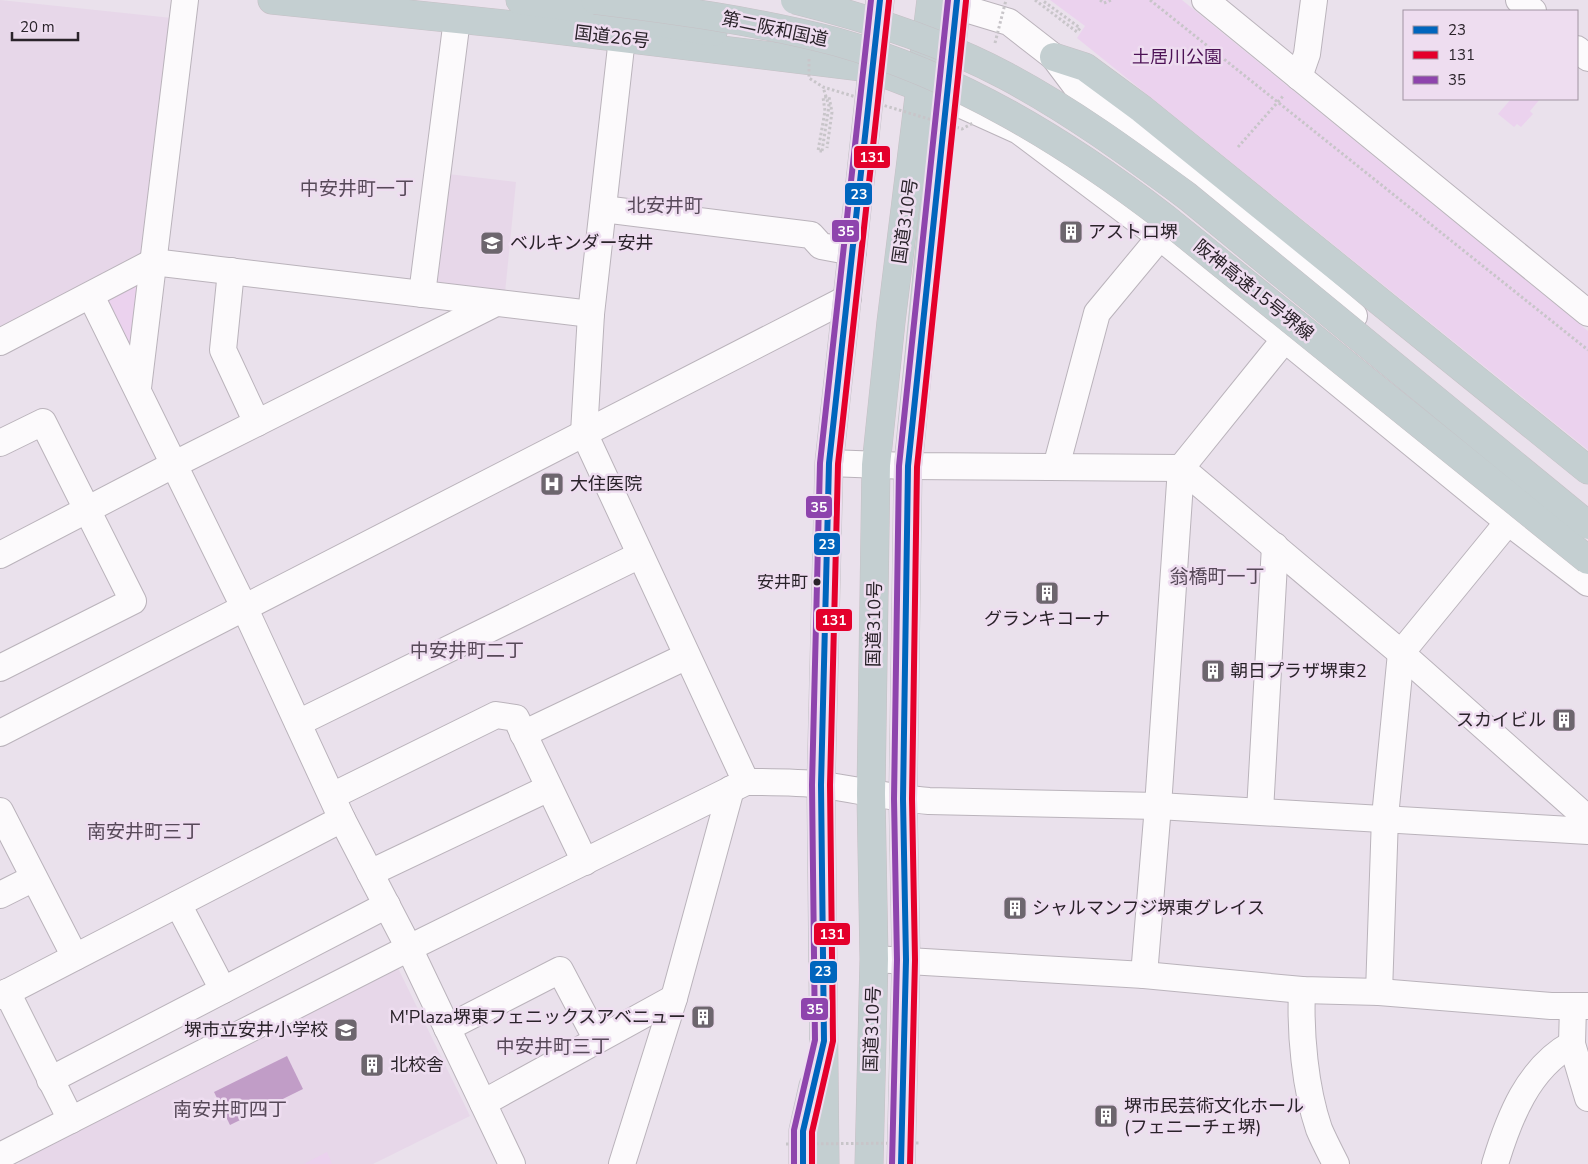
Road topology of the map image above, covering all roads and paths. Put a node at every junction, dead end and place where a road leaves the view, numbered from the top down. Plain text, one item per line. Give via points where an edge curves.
1 (185, 0) edge
2 (272, 0) edge
3 (520, 0) edge
4 (595, 0) edge
5 (795, 0) edge
6 (880, 0) edge
7 (1035, 0) edge
8 (1042, 0) edge
9 (1100, 0) edge
10 (1111, 0) edge
11 (1150, 0) edge
12 (1206, 0) edge
13 (1314, 0) edge
14 (1520, 0) edge
15 (940, 2) edge
16 (1532, 10) edge
17 (457, 19) junction
18 (902, 31) joint
19 (622, 38) junction
20 (1578, 50) edge
21 (1054, 57) junction
22 (1588, 58) edge
23 (882, 64) junction
24 (1299, 77) junction
25 (823, 87) dead end
26 (920, 87) junction
27 (946, 98) junction
28 (1279, 101) junction
29 (827, 148) dead end
30 (1238, 148) dead end
31 (603, 209) junction
32 (1160, 237) junction
33 (853, 252) junction
34 (153, 262) junction
35 (231, 271) junction
36 (422, 294) junction
37 (91, 296) junction
38 (848, 298) junction
39 (496, 303) junction
40 (1588, 313) edge
41 (591, 314) junction
42 (1285, 339) junction
43 (0, 342) edge
44 (1588, 350) edge
45 (138, 388) junction
46 (257, 423) junction
47 (584, 433) junction
48 (0, 443) edge
49 (829, 463) junction
50 (173, 465) junction
51 (876, 465) junction
52 (908, 466) junction
53 (1056, 467) junction
54 (1181, 468) junction
55 (1588, 470) edge
56 (88, 510) junction
57 (1588, 515) edge
58 (1508, 522) junction
59 (1588, 525) edge
60 (1275, 546) junction
61 (0, 555) edge
62 (640, 555) junction
63 (1588, 560) edge
64 (1588, 583) edge
65 (245, 609) junction
66 (1401, 653) junction
67 (687, 656) junction
68 (0, 668) edge
69 (298, 723) junction
70 (0, 733) edge
71 (523, 734) junction
72 (821, 785) junction
73 (738, 786) junction
74 (549, 788) junction
75 (871, 794) junction
76 (903, 799) junction
77 (1158, 806) junction
78 (337, 807) junction
79 (0, 811) edge
80 (1260, 811) junction
81 (1385, 817) junction
82 (1588, 819) edge
83 (1588, 831) edge
84 (585, 862) junction
85 (370, 873) junction
86 (34, 878) junction
87 (0, 895) edge
88 (178, 904) junction
89 (387, 905) junction
90 (409, 948) junction
91 (75, 957) junction
92 (874, 959) junction
93 (906, 960) junction
94 (1144, 975) junction
95 (223, 990) junction
96 (1302, 990) junction
97 (1379, 992) junction
98 (4, 994) edge
99 (674, 998) junction
100 (1581, 1006) edge
101 (447, 1028) junction
102 (597, 1040) junction
103 (824, 1041) junction
104 (1572, 1044) junction
105 (871, 1046) junction
106 (50, 1080) junction
107 (1588, 1098) edge
108 (484, 1103) junction
109 (71, 1120) junction
110 (921, 1143) dead end
111 (786, 1144) dead end
112 (5, 1158) edge
113 (512, 1164) edge
114 (622, 1164) edge
115 (803, 1164) edge
116 (825, 1164) edge
117 (869, 1164) edge
118 (891, 1164) edge
119 (901, 1164) edge
120 (1336, 1164) edge
121 (1495, 1164) edge

1 - 34 street
2 - 17 highway, 国道26号
3 - 23 highway via 574,7
4 - 23 highway, 第二阪和国道, bridge via 707,14 777,28 838,43
5 - 18 highway, 第二阪和国道, bridge
6 - 23 highway
7 - 8 path via 1077,32 1080,28
9 - 10 path via 1104,3
11 - 28 path
12 - 24 street
13 - 24 street via 1308,54
14 - 16 street
15 - 21 street via 1009,22
15 - 26 highway, 国道310号
15 - 27 highway
17 - 19 highway, 国道26号
17 - 36 street
18 - 59 highway, 阪神高速15号堺線, bridge via 1005,76 1128,152
19 - 23 highway, 国道26号
19 - 31 street
20 - 22 street
21 - 55 highway via 1086,67 1142,109
21 - 57 street via 1075,85 1151,144
23 - 26 highway, 国道26号
23 - 33 highway
23 - 63 highway, 阪神高速15号堺線, bridge via 997,106 1111,176
24 - 28 path
24 - 40 street
25 - 29 path via 825,93 827,100 829,106 822,151 818,150 825,110 823,97 829,97 832,112
26 - 27 highway, 国道26号
26 - 51 highway, 国道310号
27 - 32 street via 1019,131
27 - 52 highway
28 - 30 path
28 - 44 path
31 - 33 street via 811,235 821,246
31 - 41 street
32 - 42 street
32 - 53 street via 1097,312
33 - 38 highway
34 - 35 street
34 - 37 street
34 - 45 street
35 - 36 street
35 - 46 street via 223,350
36 - 39 street
37 - 43 street
37 - 45 street
38 - 47 street
38 - 49 highway
39 - 41 street
39 - 46 street
41 - 47 street
42 - 54 street
42 - 58 street
45 - 50 street
46 - 50 street
47 - 62 street
47 - 65 street
48 - 56 street via 43,422
49 - 51 street
49 - 72 highway
50 - 56 street
50 - 65 street
51 - 52 street
51 - 75 highway, 国道310号
52 - 53 street
52 - 76 highway
53 - 54 street
54 - 60 street
54 - 77 street
56 - 61 street
56 - 68 street via 133,601
58 - 64 street
58 - 66 street
60 - 66 street
60 - 80 street
62 - 67 street
62 - 69 street
65 - 69 street
65 - 70 street
66 - 81 street
66 - 82 street
67 - 71 street
67 - 73 street
69 - 78 street
71 - 74 street
71 - 78 street via 516,718 496,715
72 - 73 street via 782,782
72 - 75 street
72 - 103 highway
73 - 84 street
73 - 99 street
74 - 84 street
74 - 85 street
75 - 76 street
75 - 92 highway, 国道310号
76 - 77 street
76 - 93 highway
77 - 80 street
77 - 94 street
78 - 85 street
78 - 88 street
79 - 86 street
80 - 81 street
81 - 83 street
81 - 97 street
84 - 90 street
85 - 89 street
86 - 87 street
86 - 91 street
88 - 91 street
88 - 95 street
89 - 90 street
89 - 95 street
90 - 101 street
90 - 109 street
91 - 98 street
92 - 93 street
92 - 105 highway, 国道310号
93 - 94 street
93 - 119 highway
94 - 96 street
95 - 106 street
96 - 97 street
96 - 120 street via 1309,1093 1320,1130
97 - 100 street
98 - 106 street
99 - 102 street
99 - 114 street
100 - 104 street
101 - 102 street via 560,970
101 - 108 street
102 - 108 street
103 - 115 highway via 803,1131
103 - 116 highway
104 - 107 street
104 - 121 street via 1557,1052 1527,1086 1506,1129
105 - 117 highway, 国道310号
105 - 118 highway
106 - 109 street
108 - 113 street
109 - 112 street
110 - 111 path, bridge

